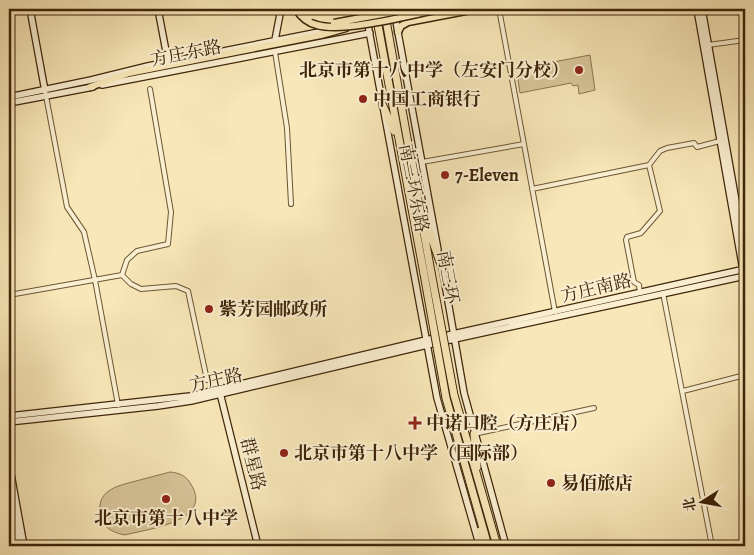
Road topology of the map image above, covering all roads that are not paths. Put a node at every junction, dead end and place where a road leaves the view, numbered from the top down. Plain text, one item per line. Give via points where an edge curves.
1 (30, 9) edge
2 (158, 9) edge
3 (280, 9) edge
4 (296, 9) edge
5 (302, 9) edge
6 (365, 9) edge
7 (375, 9) edge
8 (384, 9) edge
9 (393, 9) edge
10 (409, 9) edge
11 (439, 9) edge
12 (476, 9) edge
13 (499, 9) edge
14 (697, 9) edge
15 (702, 9) edge
16 (448, 14) junction
17 (368, 22) junction
18 (353, 26) junction
19 (398, 32) junction
20 (370, 33) junction
21 (275, 40) junction
22 (745, 40) edge
23 (708, 45) junction
24 (275, 52) junction
25 (168, 62) junction
26 (90, 87) junction
27 (150, 89) dead end
28 (45, 92) junction
29 (9, 97) edge
30 (9, 103) edge
31 (383, 106) junction
32 (720, 142) junction
33 (399, 143) junction
34 (524, 144) junction
35 (422, 162) junction
36 (650, 165) junction
37 (532, 189) junction
38 (291, 204) dead end
39 (420, 208) junction
40 (745, 252) edge
41 (441, 265) junction
42 (745, 272) edge
43 (428, 273) junction
44 (122, 275) junction
45 (95, 280) junction
46 (640, 293) junction
47 (663, 293) junction
48 (9, 295) edge
49 (555, 312) junction
50 (454, 338) junction
51 (426, 343) junction
52 (745, 375) edge
53 (208, 380) dead end
54 (682, 391) junction
55 (219, 392) junction
56 (118, 404) junction
57 (594, 408) dead end
58 (9, 416) edge
59 (9, 422) edge
60 (474, 434) junction
61 (9, 463) edge
62 (478, 482) junction
63 (9, 496) edge
64 (479, 516) junction
65 (19, 546) edge
66 (24, 546) edge
67 (258, 546) edge
68 (480, 546) edge
69 (488, 546) edge
70 (497, 546) edge
71 (506, 546) edge
72 (712, 546) edge

1 - 28 street
2 - 25 street
3 - 21 street
4 - 18 main road, bridge via 305,19 324,27
5 - 10 main road, bridge via 316,21 331,23
6 - 17 street, 南三环东路
7 - 33 highway, 南三环
8 - 39 highway, 南三环
9 - 19 street, 南三环东路
11 - 16 main road
11 - 18 main road, bridge
12 - 16 main road
13 - 34 street
14 - 32 street
15 - 23 street
16 - 19 main road via 408,22
17 - 20 street, 南三环东路
17 - 21 street
18 - 26 main road, bridge via 129,73
19 - 35 street, 南三环东路
20 - 24 street, 方庄东路
20 - 31 street, 南三环东路
21 - 25 street
22 - 23 street
23 - 40 street
24 - 26 street, 方庄东路
24 - 38 street via 287,128
25 - 28 street
26 - 28 street, 方庄东路
27 - 44 street via 171,212 168,244 137,251 127,260
28 - 29 street
28 - 30 street, 方庄东路
28 - 45 street via 67,207 84,232
31 - 33 highway
31 - 51 street, 南三环东路
32 - 36 street via 667,148 660,151
32 - 42 street
33 - 43 highway, 南三环
34 - 35 street
34 - 37 street
35 - 41 street, 南三环东路
36 - 37 street
36 - 46 street via 660,211 641,233 626,240 634,282 639,285
37 - 49 street
39 - 41 highway
39 - 43 highway, 南三环
41 - 50 street, 南三环东路
42 - 46 street, 方庄南路
42 - 47 street, 方庄南路
43 - 62 highway, 南三环, bridge via 454,395
43 - 64 highway, 南三环, bridge via 446,398
44 - 45 street
44 - 53 street via 141,289 176,286 188,291
45 - 48 street
45 - 56 street
46 - 49 street, 方庄南路
47 - 50 street, 方庄南路
47 - 54 street
49 - 50 street, 方庄南路
50 - 51 street, 方庄路
50 - 60 street, 南三环东路
51 - 55 street, 方庄路
51 - 68 street, 南三环东路 via 442,420
52 - 54 street
54 - 72 street
55 - 56 street, 方庄路
55 - 59 street, 方庄路 via 158,406
55 - 67 street, 群星路
56 - 58 street, 方庄路
57 - 60 street
60 - 62 highway
60 - 71 street, 南三环东路
61 - 66 street
62 - 70 highway, 南三环
63 - 65 street
64 - 68 highway
64 - 69 highway, 南三环

